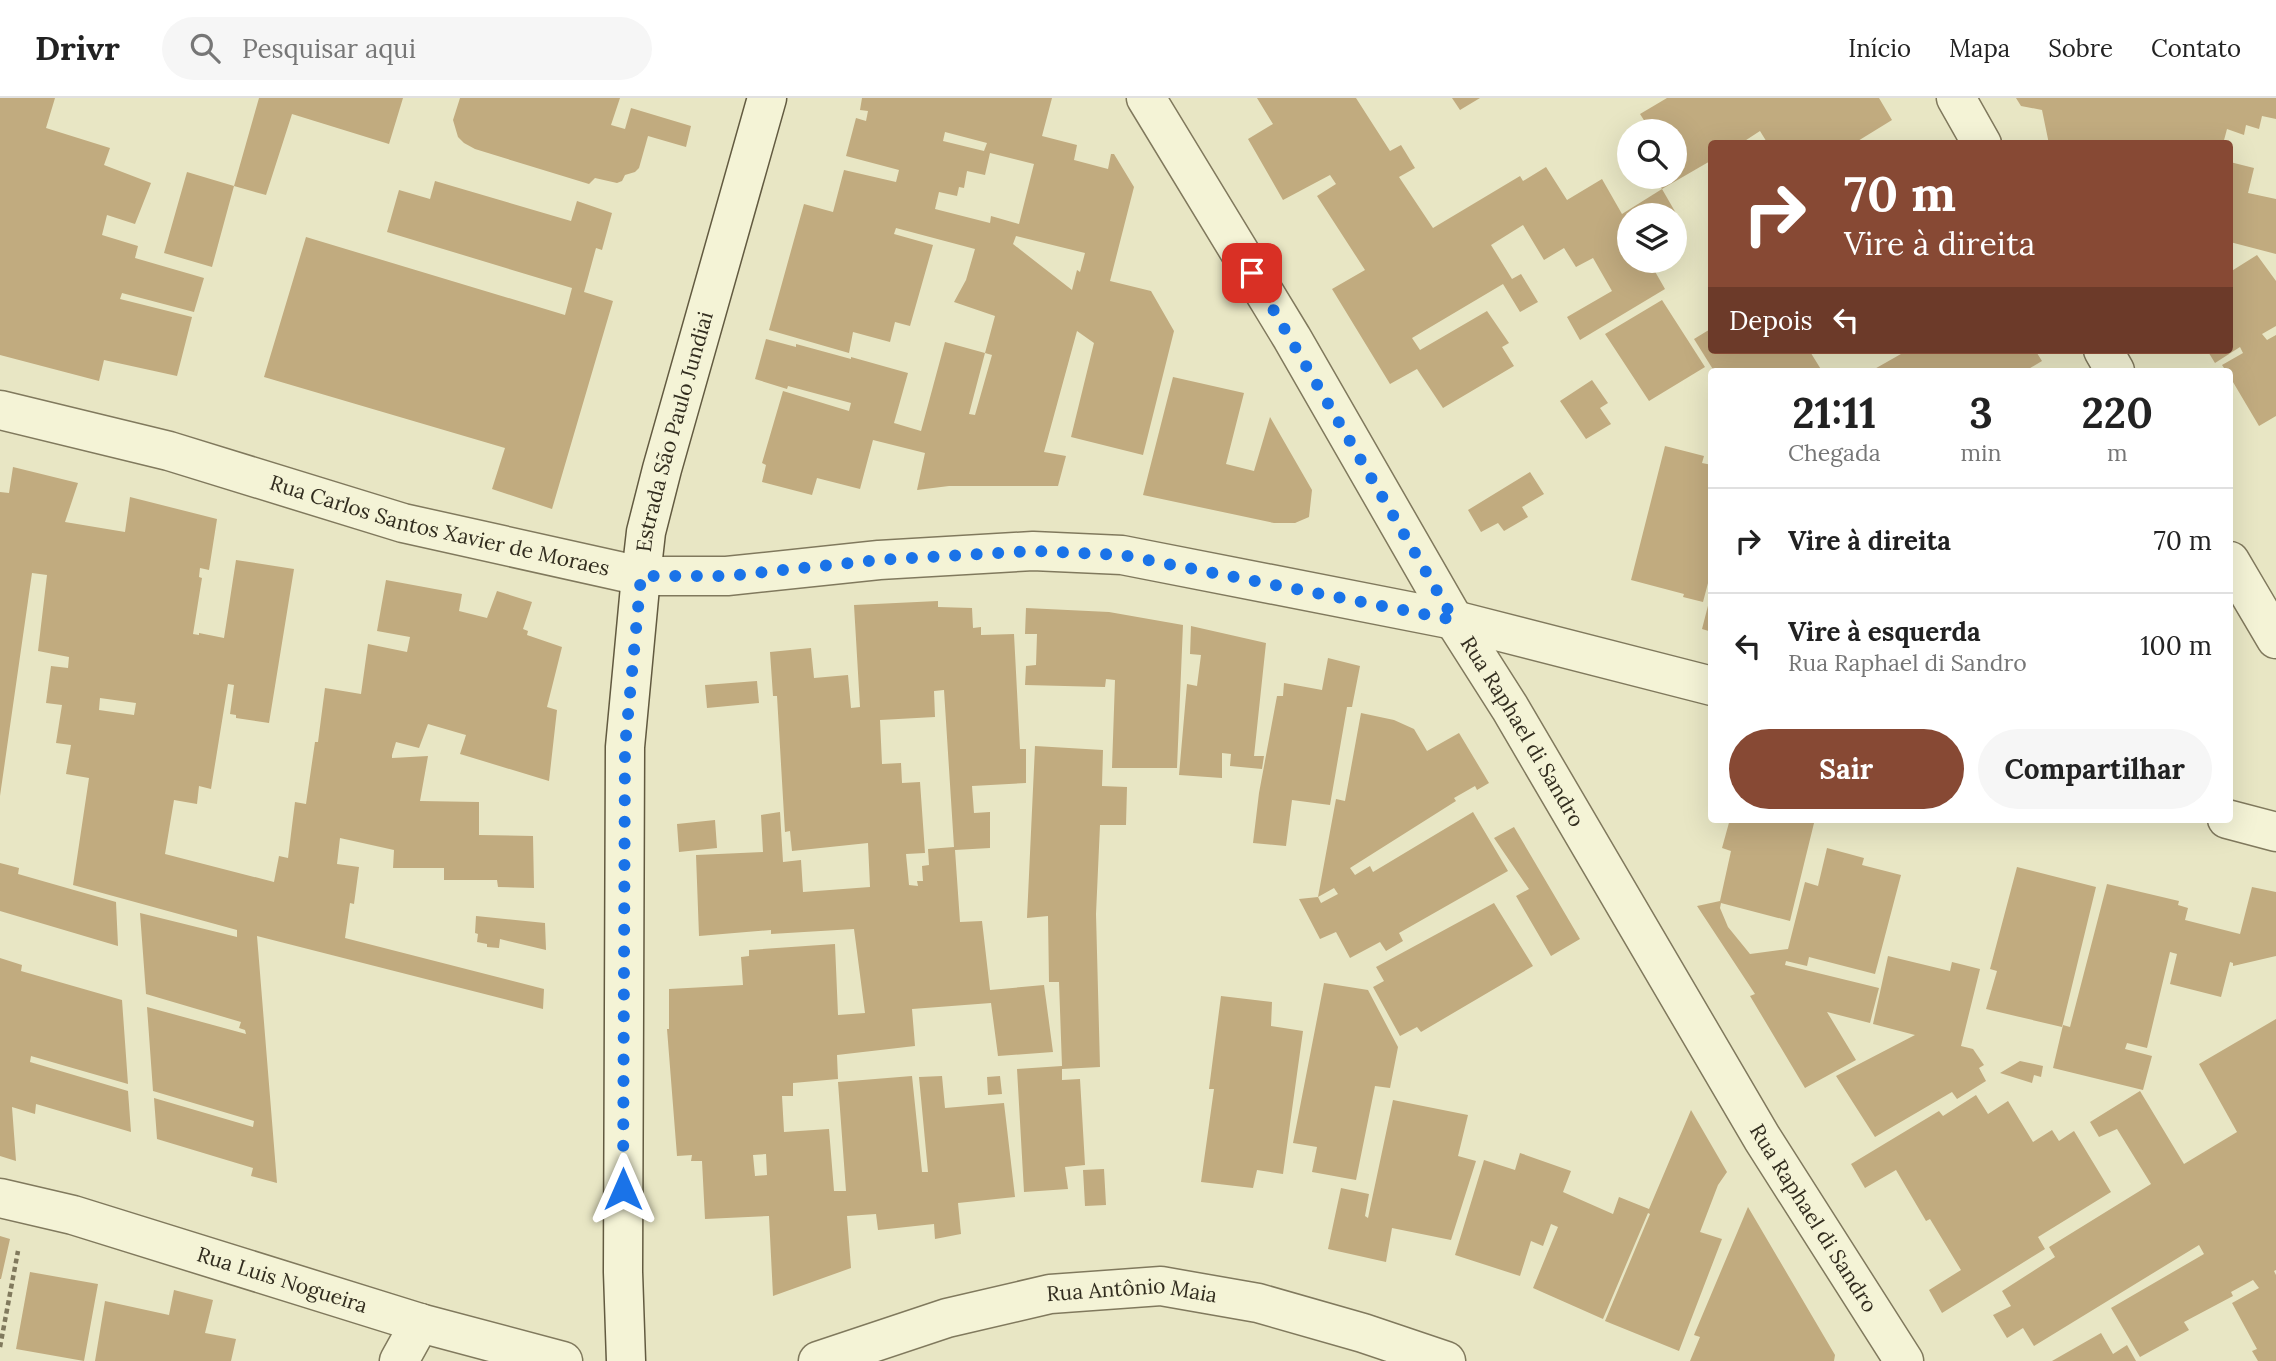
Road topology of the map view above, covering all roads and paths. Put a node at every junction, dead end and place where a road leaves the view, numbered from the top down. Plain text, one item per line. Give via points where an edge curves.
1 (767, 98) edge
2 (1146, 98) edge
3 (1956, 98) edge
4 (1980, 140) edge
5 (0, 410) edge
6 (2233, 566) edge
7 (641, 576) junction
8 (1454, 620) junction
9 (2276, 639) edge
10 (1708, 685) edge
11 (2233, 821) edge
12 (2276, 832) edge
13 (13, 1202) edge
14 (420, 1323) junction
15 (0, 1347) edge
16 (399, 1361) edge
17 (563, 1361) edge
18 (626, 1361) edge
19 (818, 1361) edge
20 (1446, 1361) edge
21 (1905, 1361) edge

1 - 7 street, Estrada São Paulo Jundiai via 662,469 646,532
2 - 8 street, Rua Raphael di Sandro via 1292,338
3 - 4 street
5 - 7 street, Rua Carlos Santos Xavier de Moraes via 169,451 404,523
6 - 9 street
7 - 8 street, Rua Carlos Santos Xavier de Moraes via 727,576 879,560 1033,551 1109,554
7 - 18 street, Estrada São Paulo Jundiai via 625,747 622,1272
8 - 10 street, Rua Carlos Santos Xavier de Moraes
8 - 21 street, Rua Raphael di Sandro via 1762,1138
11 - 12 street
13 - 14 street, Rua Luis Nogueira via 73,1215
13 - 15 path
14 - 16 street
14 - 17 street, Rua Luis Nogueira
19 - 20 street, Rua Antônio Maia via 947,1318 1049,1294 1161,1286 1258,1303

